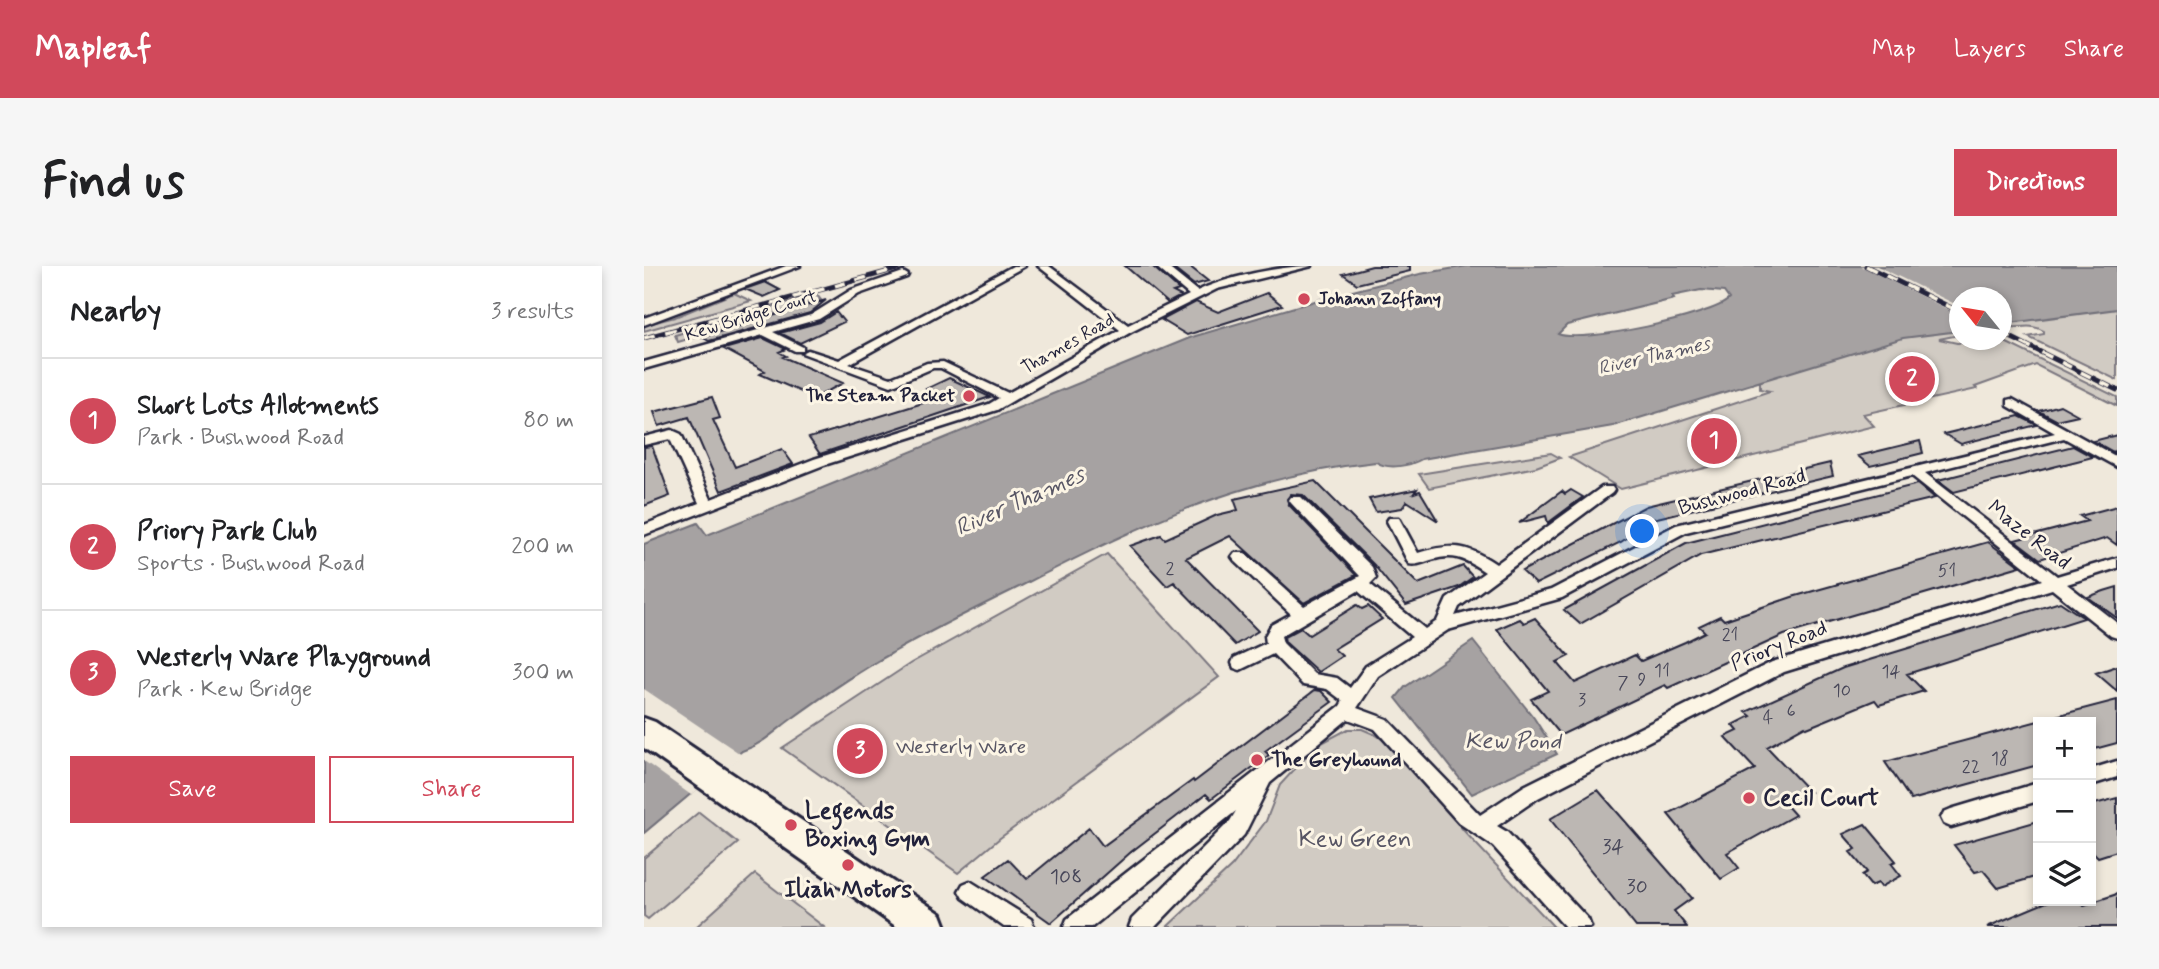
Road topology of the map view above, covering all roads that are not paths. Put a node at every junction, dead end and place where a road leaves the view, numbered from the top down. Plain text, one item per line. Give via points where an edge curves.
1 (795, 266) edge
2 (1020, 266) edge
3 (1043, 266) edge
4 (1160, 266) edge
5 (1252, 266) edge
6 (1307, 266) edge
7 (903, 275) dead end
8 (1266, 275) junction
9 (1195, 295) junction
10 (644, 322) edge
11 (1127, 330) junction
12 (764, 332) junction
13 (842, 363) junction
14 (644, 366) edge
15 (1010, 399) junction
16 (2012, 403) dead end
17 (2066, 435) junction
18 (644, 441) edge
19 (2117, 463) edge
20 (1915, 471) junction
21 (1607, 490) dead end
22 (1296, 500) dead end
23 (707, 506) junction
24 (1394, 521) dead end
25 (644, 530) edge
26 (1240, 557) dead end
27 (2117, 563) edge
28 (1497, 572) junction
29 (2054, 581) junction
30 (1361, 584) junction
31 (1302, 614) junction
32 (1443, 625) junction
33 (2117, 632) edge
34 (1424, 637) junction
35 (1275, 646) junction
36 (1240, 663) dead end
37 (1350, 705) junction
38 (644, 731) edge
39 (2117, 769) edge
40 (1264, 775) junction
41 (2096, 775) edge
42 (2033, 793) edge
43 (1951, 818) dead end
44 (1481, 825) junction
45 (970, 891) dead end
46 (928, 927) edge
47 (1023, 927) edge
48 (1075, 927) edge
49 (1140, 927) edge
50 (1580, 927) edge

1 - 10 street
2 - 13 street
3 - 11 street
4 - 9 street
5 - 8 street
6 - 8 street, Thames Road
7 - 12 street, Kew Bridge Court via 855,292 815,317
8 - 9 street, Thames Road via 1214,286
9 - 11 street, Thames Road
11 - 15 street, Thames Road
12 - 13 street
12 - 14 street, Kew Bridge Court
13 - 15 street via 891,382 931,365 943,365
15 - 23 street, Thames Road via 846,453
16 - 17 street
17 - 19 street
17 - 20 street, Bushwood Road
18 - 23 street via 676,437
20 - 29 street, Maze Road
20 - 32 street, Bushwood Road via 1681,528 1556,594
21 - 28 street
22 - 30 street via 1367,571 1368,578
23 - 25 street, Thames Road
24 - 28 street via 1414,560 1466,550
26 - 31 street
27 - 29 street, Priory Road
28 - 32 street via 1453,603
29 - 33 street, Maze Road
29 - 44 street, Priory Road via 1778,667 1531,792
30 - 31 street
30 - 34 street
31 - 35 street via 1278,629 1273,636
32 - 34 street
34 - 37 street via 1373,671
35 - 36 street
35 - 37 street via 1310,680 1331,683
37 - 40 street
37 - 44 street via 1381,724 1466,817
38 - 46 highway
39 - 41 street
40 - 48 street
40 - 49 street via 1237,828
42 - 43 street
44 - 50 street via 1500,839
45 - 47 street

